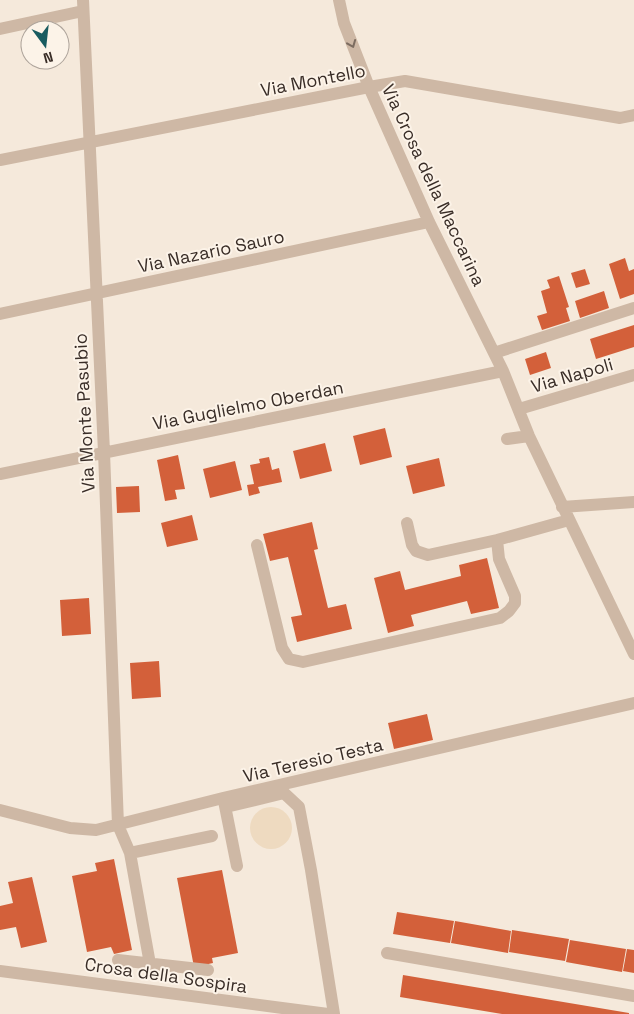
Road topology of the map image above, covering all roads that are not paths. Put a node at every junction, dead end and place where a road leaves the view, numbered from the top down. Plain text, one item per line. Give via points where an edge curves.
1 (339, 0) edge
2 (83, 5) edge
3 (0, 29) edge
4 (369, 87) junction
5 (634, 115) edge
6 (90, 142) junction
7 (0, 160) edge
8 (429, 222) junction
9 (96, 294) junction
10 (634, 308) edge
11 (0, 314) edge
12 (494, 353) junction
13 (503, 371) junction
14 (634, 375) edge
15 (519, 409) junction
16 (529, 436) junction
17 (506, 439) dead end
18 (104, 452) junction
19 (0, 474) edge
20 (634, 502) edge
21 (562, 507) junction
22 (569, 520) junction
23 (406, 523) dead end
24 (497, 540) junction
25 (257, 545) dead end
26 (634, 625) edge
27 (620, 626) junction
28 (634, 654) edge
29 (634, 703) edge
30 (224, 802) junction
31 (0, 810) edge
32 (118, 825) junction
33 (212, 836) dead end
34 (130, 852) junction
35 (237, 866) dead end
36 (387, 953) dead end
37 (118, 960) dead end
38 (150, 964) junction
39 (208, 970) dead end
40 (0, 971) edge
41 (634, 996) edge
42 (328, 1014) edge
43 (334, 1014) edge

1 -> 4 street, Via Crosa della Maccarina via 344,23
2 - 3 street
2 - 6 street, Via Monte Pasubio
4 - 5 street, Via Montello via 405,81 620,118
4 - 6 street, Via Montello
4 - 8 street, Via Crosa della Maccarina
6 - 7 street, Via Montello
6 - 9 street, Via Monte Pasubio
8 - 9 street, Via Nazario Sauro
8 - 12 street, Via Crosa della Maccarina
9 - 11 street, Via Nazario Sauro
9 - 18 street, Via Monte Pasubio
10 - 12 street
12 - 13 street, Via Crosa della Maccarina
13 - 15 street, Via Crosa della Maccarina
13 - 18 street, Via Guglielmo Oberdan
14 - 15 street, Via Napoli
15 - 16 street, Via Crosa della Maccarina
16 - 17 street
16 - 21 street, Via Crosa della Maccarina
18 - 19 street, Via Guglielmo Oberdan
18 - 32 street, Via Monte Pasubio
20 - 21 street
21 - 22 street, Via Crosa della Maccarina
22 - 24 street
22 - 27 street, Via Crosa della Maccarina
23 - 24 street via 412,545 428,555
24 - 25 street via 499,559 515,596 515,603 500,618 303,662 289,659 282,648
26 - 27 street
27 - 28 street, Via Crosa della Maccarina
29 - 30 street, Via Teresio Testa
30 - 32 street, Via Teresio Testa
30 - 35 street
30 - 43 street via 284,793 299,807
31 - 32 street, Via Teresio Testa via 70,828 96,830
32 - 34 street
33 - 34 street
34 - 38 street
36 - 41 street
37 - 38 street
38 - 39 street
40 - 42 street, Crosa della Sospira

